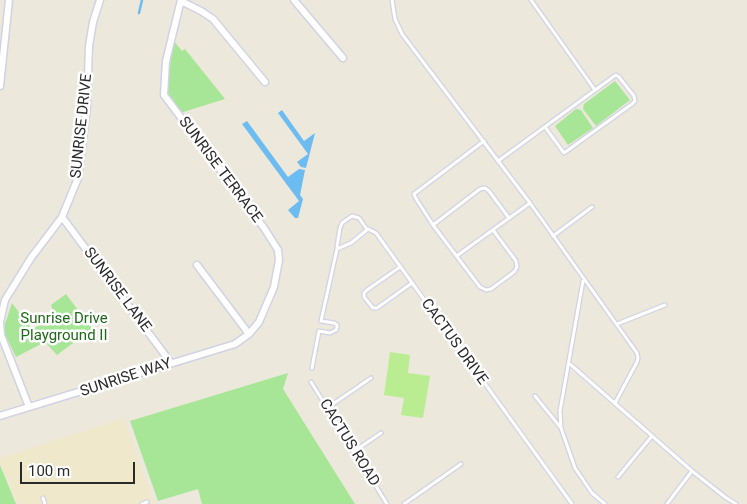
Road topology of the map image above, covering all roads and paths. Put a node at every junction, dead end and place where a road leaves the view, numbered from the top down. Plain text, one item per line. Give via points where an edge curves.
1 (9, 0) edge
2 (100, 0) edge
3 (294, 0) edge
4 (392, 0) edge
5 (532, 0) edge
6 (181, 1) edge
7 (343, 58) dead end
8 (265, 82) dead end
9 (0, 86) edge
10 (595, 90) junction
11 (545, 127) junction
12 (484, 141) junction
13 (498, 161) junction
14 (530, 203) junction
15 (592, 207) dead end
16 (62, 217) junction
17 (509, 218) junction
18 (433, 225) junction
19 (368, 229) junction
20 (492, 230) junction
21 (553, 236) junction
22 (337, 247) junction
23 (458, 255) junction
24 (197, 264) dead end
25 (400, 267) junction
26 (584, 280) junction
27 (412, 283) junction
28 (665, 305) dead end
29 (617, 324) junction
30 (249, 334) junction
31 (172, 363) junction
32 (570, 364) junction
33 (312, 368) dead end
34 (371, 378) dead end
35 (311, 382) dead end
36 (535, 396) dead end
37 (615, 403) junction
38 (29, 407) junction
39 (326, 408) junction
40 (0, 416) edge
41 (561, 428) junction
42 (381, 433) dead end
43 (652, 436) junction
44 (353, 452) junction
45 (460, 464) dead end
46 (692, 471) junction
47 (618, 477) dead end
48 (43, 498) dead end
49 (147, 502) dead end
50 (45, 504) edge
51 (142, 504) edge
52 (387, 504) edge
53 (404, 504) edge
54 (572, 504) edge
55 (605, 504) edge
56 (666, 504) edge
57 (734, 504) edge

1 - 9 street
2 - 16 street, SUNRISE DRIVE via 89,46 87,106 78,178
3 - 7 street
4 - 12 lane via 402,34
5 - 10 lane
6 - 8 street via 213,19
6 - 30 street, SUNRISE TERRACE via 166,61 164,94 278,250 274,287 259,322
10 - 11 lane
10 - 11 lane via 616,75 635,101 564,153
11 - 13 lane
12 - 13 lane
12 - 18 lane via 414,194
13 - 14 lane
14 - 17 lane
14 - 21 lane
15 - 21 lane
16 - 31 street, SUNRISE LANE
16 - 38 street, SUNRISE DRIVE via 5,300 0,322 1,335
17 - 18 lane via 485,188
17 - 20 lane
18 - 23 lane
19 - 22 lane via 351,244
19 - 22 lane, CACTUS DRIVE via 359,218 352,216 342,223
19 - 25 lane, CACTUS DRIVE via 376,233
20 - 23 lane
20 - 23 lane via 517,266 514,272 491,289 480,287
21 - 26 lane
22 - 33 lane via 321,322 334,323 337,328 330,333 320,331
24 - 30 street
25 - 27 lane, CACTUS DRIVE
25 - 27 lane via 366,290 367,302 377,308
26 - 29 lane
26 - 32 lane
27 - 54 lane, CACTUS DRIVE
28 - 29 lane
29 - 37 lane via 638,358
30 - 31 street, SUNRISE WAY via 235,344
31 - 38 street, SUNRISE WAY
32 - 37 lane
32 - 41 lane via 560,412
34 - 39 lane
35 - 39 lane, CACTUS ROAD
36 - 41 lane
37 - 43 lane
38 - 40 street, SUNRISE WAY
39 - 44 lane, CACTUS ROAD
41 - 55 lane via 578,474
42 - 44 lane
43 - 46 lane
43 - 47 lane
44 - 52 lane, CACTUS ROAD
45 - 53 lane
46 - 56 lane
46 - 57 lane
48 - 50 lane
49 - 51 lane

